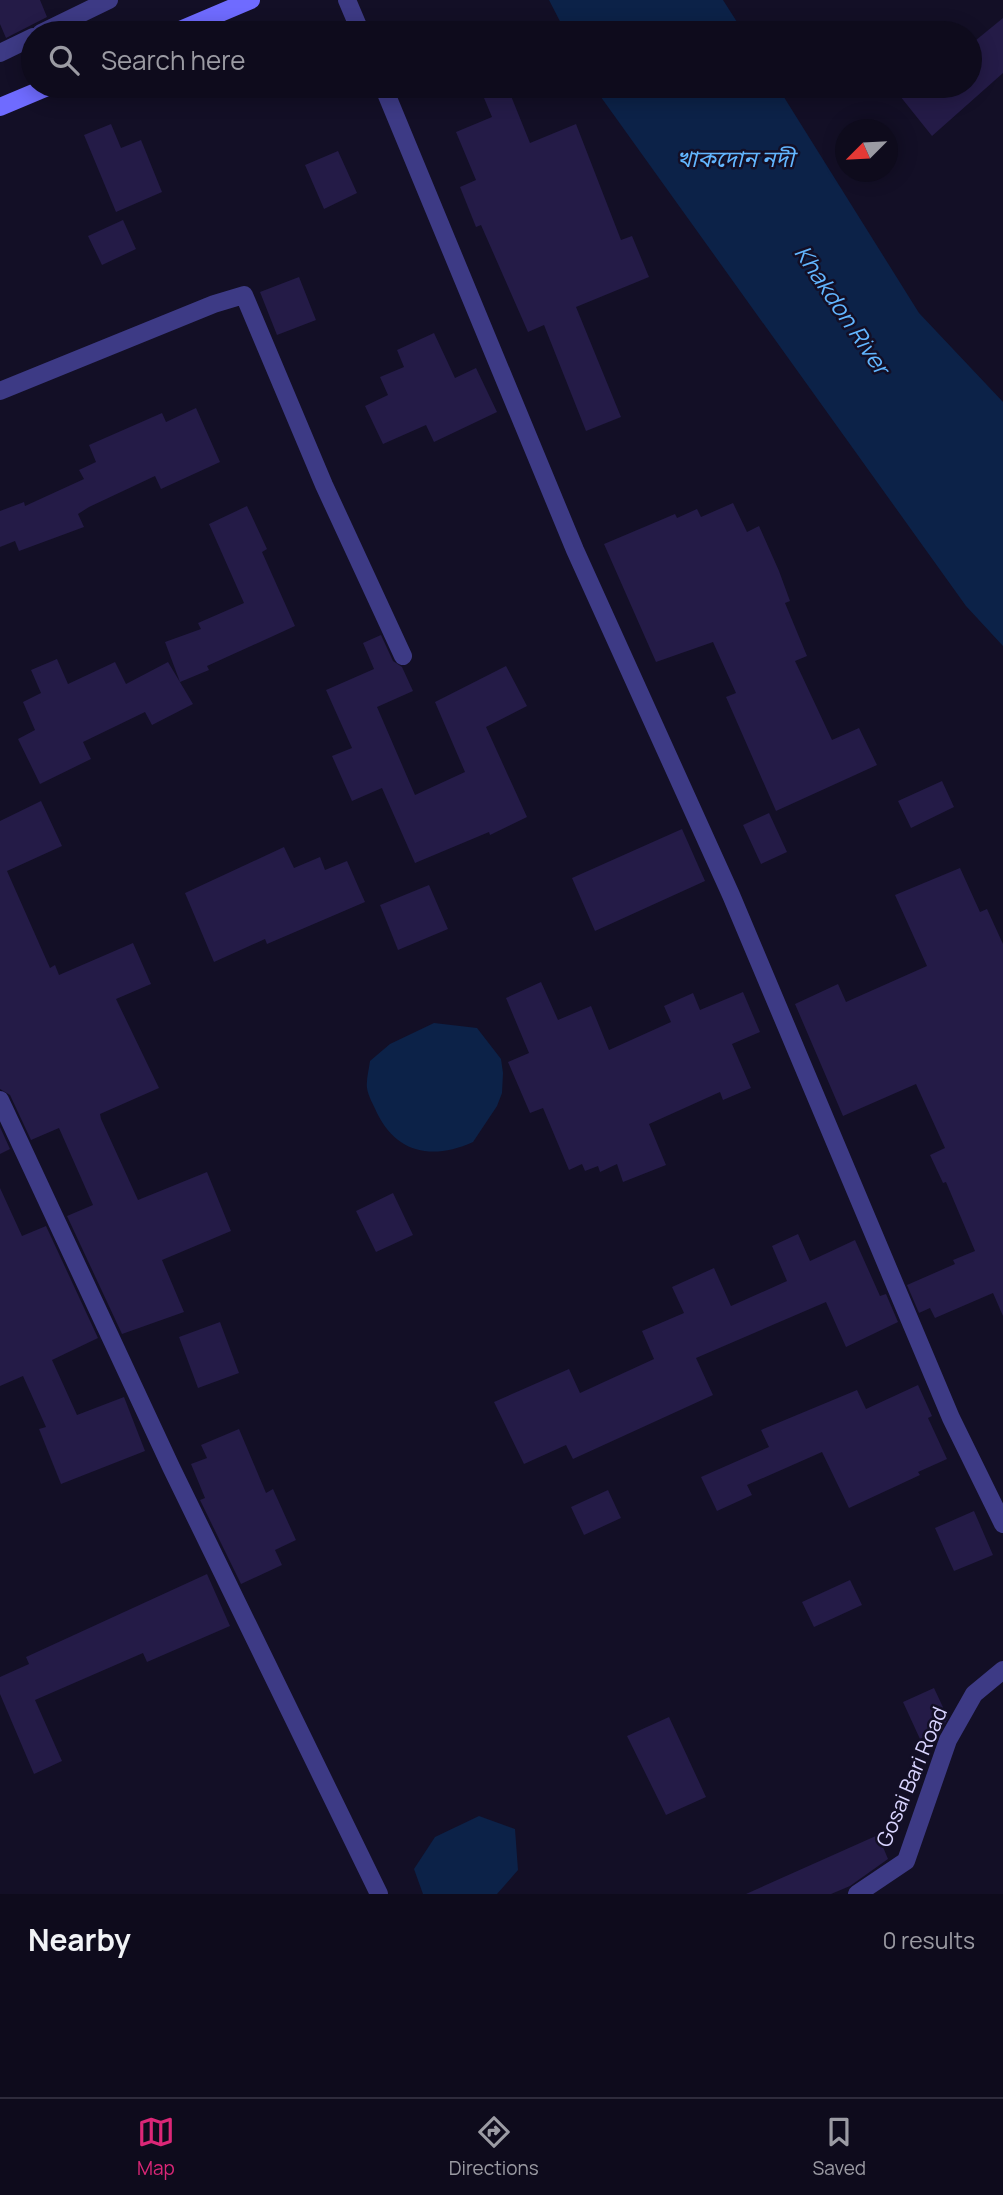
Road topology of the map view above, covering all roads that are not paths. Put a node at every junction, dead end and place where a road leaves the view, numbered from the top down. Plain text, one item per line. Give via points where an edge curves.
1 (109, 0) edge
2 (251, 0) edge
3 (347, 0) edge
4 (66, 21) edge
5 (201, 21) edge
6 (356, 21) edge
7 (21, 43) edge
8 (0, 53) edge
9 (21, 98) edge
10 (388, 98) edge
11 (0, 107) edge
12 (0, 391) edge
13 (403, 656) dead end
14 (0, 1100) edge
15 (1003, 1524) edge
16 (1003, 1670) edge
17 (379, 1894) edge
18 (857, 1894) edge

1 - 4 street
2 - 5 main road
3 - 6 street
7 - 8 street
9 - 11 main road
10 - 15 street via 575,550 731,895 951,1418
12 - 13 street via 244,295
14 - 17 street
16 - 18 street, Gosai Bari Road via 974,1694 948,1740 906,1861

